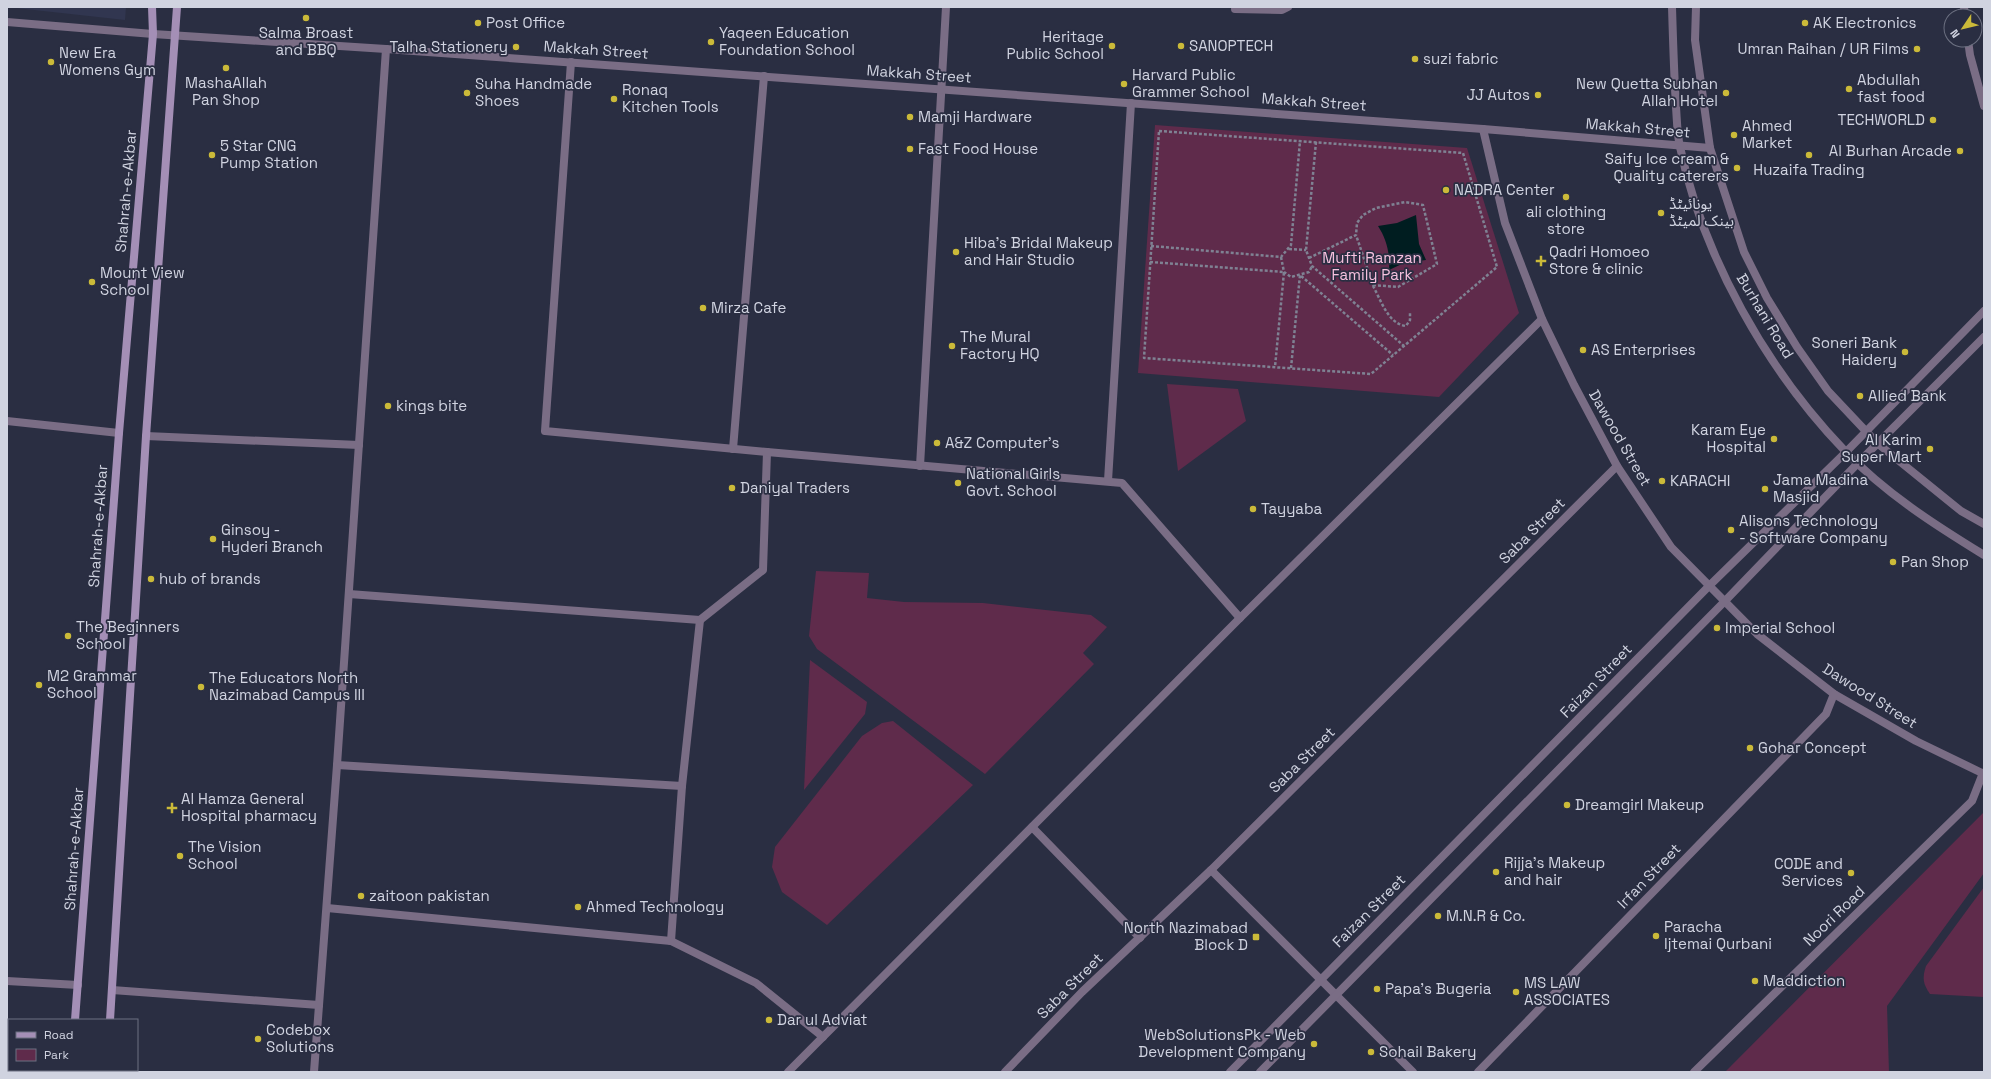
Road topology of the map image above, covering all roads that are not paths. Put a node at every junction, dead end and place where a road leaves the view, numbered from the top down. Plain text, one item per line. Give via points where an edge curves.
1 (152, 7) edge
2 (177, 7) edge
3 (946, 7) edge
4 (1288, 7) edge
5 (1672, 7) edge
6 (1696, 7) edge
7 (1235, 9) dead end
8 (7, 22) edge
9 (154, 34) junction
10 (175, 35) junction
11 (1969, 48) edge
12 (386, 49) junction
13 (570, 62) junction
14 (764, 76) junction
15 (941, 89) junction
16 (1131, 103) junction
17 (1984, 106) edge
18 (1482, 129) junction
19 (1679, 146) junction
20 (1710, 148) junction
21 (1984, 311) edge
22 (1542, 319) junction
23 (1984, 337) edge
24 (7, 421) edge
25 (1866, 432) junction
26 (119, 433) junction
27 (146, 436) junction
28 (1877, 444) junction
29 (359, 445) junction
30 (733, 449) junction
31 (767, 452) junction
32 (1846, 452) junction
33 (1858, 463) junction
34 (920, 466) junction
35 (1617, 466) junction
36 (1108, 481) junction
37 (1984, 524) edge
38 (1984, 555) edge
39 (1709, 586) junction
40 (349, 594) junction
41 (1725, 601) junction
42 (1240, 618) junction
43 (700, 620) junction
44 (1834, 694) junction
45 (337, 765) junction
46 (1984, 774) edge
47 (682, 786) junction
48 (1032, 827) junction
49 (1211, 870) junction
50 (327, 908) junction
51 (1140, 938) junction
52 (671, 942) junction
53 (1320, 980) junction
54 (7, 981) edge
55 (78, 986) junction
56 (112, 990) junction
57 (1336, 996) junction
58 (319, 1005) junction
59 (75, 1019) edge
60 (110, 1019) edge
61 (822, 1037) junction
62 (314, 1072) edge
63 (788, 1072) edge
64 (1004, 1072) edge
65 (1230, 1072) edge
66 (1260, 1072) edge
67 (1413, 1072) edge
68 (1478, 1072) edge
69 (1694, 1072) edge

1 - 9 main road, Shahrah-e-Akbar
2 - 10 main road
3 - 15 street
4 - 7 street via 1282,10
5 - 19 street, Burhani Road
6 - 20 street, Burhani Road via 1695,40
8 - 9 street, Makkah Street
9 - 10 street, Makkah Street
9 - 26 main road, Shahrah-e-Akbar
10 - 12 street, Makkah Street
10 - 27 main road
11 - 17 street
12 - 13 street, Makkah Street
12 - 29 street
13 - 14 street, Makkah Street
13 - 30 street via 545,430
14 - 15 street, Makkah Street
14 - 30 street
15 - 16 street, Makkah Street
15 - 34 street
16 - 18 street, Makkah Street
16 - 36 street
18 - 19 street, Makkah Street
18 - 22 street, Dawood Street via 1505,223
19 - 20 street, Makkah Street
19 - 32 street, Burhani Road via 1714,254 1738,305 1796,395
20 - 25 street, Burhani Road via 1744,252 1767,298 1828,391
21 - 25 street, Faizan Street
22 - 35 street, Dawood Street
22 - 42 street
23 - 28 street
24 - 26 street
25 - 28 street, Burhani Road
25 - 32 street, Faizan Street
26 - 55 main road, Shahrah-e-Akbar
27 - 29 street
27 - 56 main road
28 - 33 street
28 - 37 street, Burhani Road via 1961,512
29 - 40 street
30 - 31 street
31 - 34 street
31 - 43 street via 763,570
32 - 33 street, Burhani Road
32 - 39 street, Faizan Street
33 - 38 street, Burhani Road via 1934,524
33 - 41 street
34 - 36 street
35 - 39 street, Dawood Street via 1671,547
35 - 49 street, Saba Street
36 - 42 street via 1122,483
39 - 41 street, Dawood Street
39 - 53 street, Faizan Street
40 - 43 street
40 - 45 street
41 - 44 street, Dawood Street via 1757,634
41 - 57 street
42 - 48 street
43 - 47 street
44 - 46 street, Dawood Street via 1916,741
44 - 68 street, Irfan Street via 1826,714
45 - 47 street
45 - 50 street
46 - 69 street, Noori Road via 1972,801
47 - 52 street
48 - 51 street
48 - 61 street
49 - 51 street, Saba Street
49 - 53 street
50 - 52 street
50 - 58 street
51 - 64 street, Saba Street via 1082,992
52 - 61 street via 756,983
53 - 57 street
53 - 65 street, Faizan Street
54 - 55 street
55 - 59 main road, Shahrah-e-Akbar
56 - 58 street
56 - 60 main road
57 - 66 street
57 - 67 street
58 - 62 street
61 - 63 street

